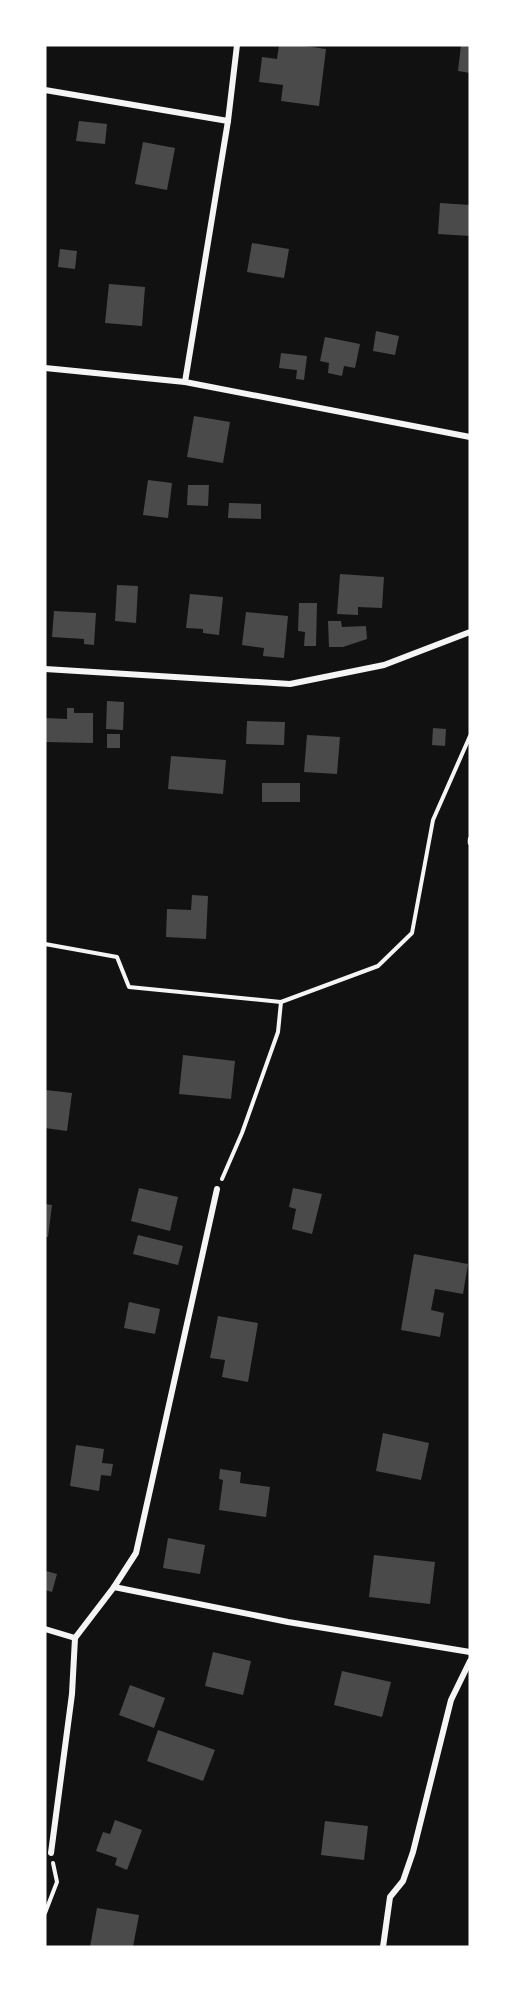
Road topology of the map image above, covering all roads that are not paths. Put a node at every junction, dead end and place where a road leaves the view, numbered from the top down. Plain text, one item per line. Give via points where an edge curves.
1 (237, 45) edge
2 (45, 90) edge
3 (228, 121) junction
4 (45, 368) edge
5 (184, 382) junction
6 (470, 437) edge
7 (470, 632) edge
8 (45, 669) edge
9 (217, 1189) road end
10 (114, 1587) junction
11 (45, 1629) edge
12 (75, 1638) junction
13 (470, 1652) edge
14 (470, 1661) edge
15 (51, 1853) road end
16 (383, 1947) edge

1 - 3 street
2 - 3 street
3 - 5 street
4 - 5 street
5 - 6 street
7 - 8 street via 384,665 290,684
9 - 10 street via 136,1553
10 - 12 street
10 - 13 street via 288,1622
11 - 12 street
12 - 15 street via 72,1694
14 - 16 street via 451,1700 413,1852 403,1881 390,1897

